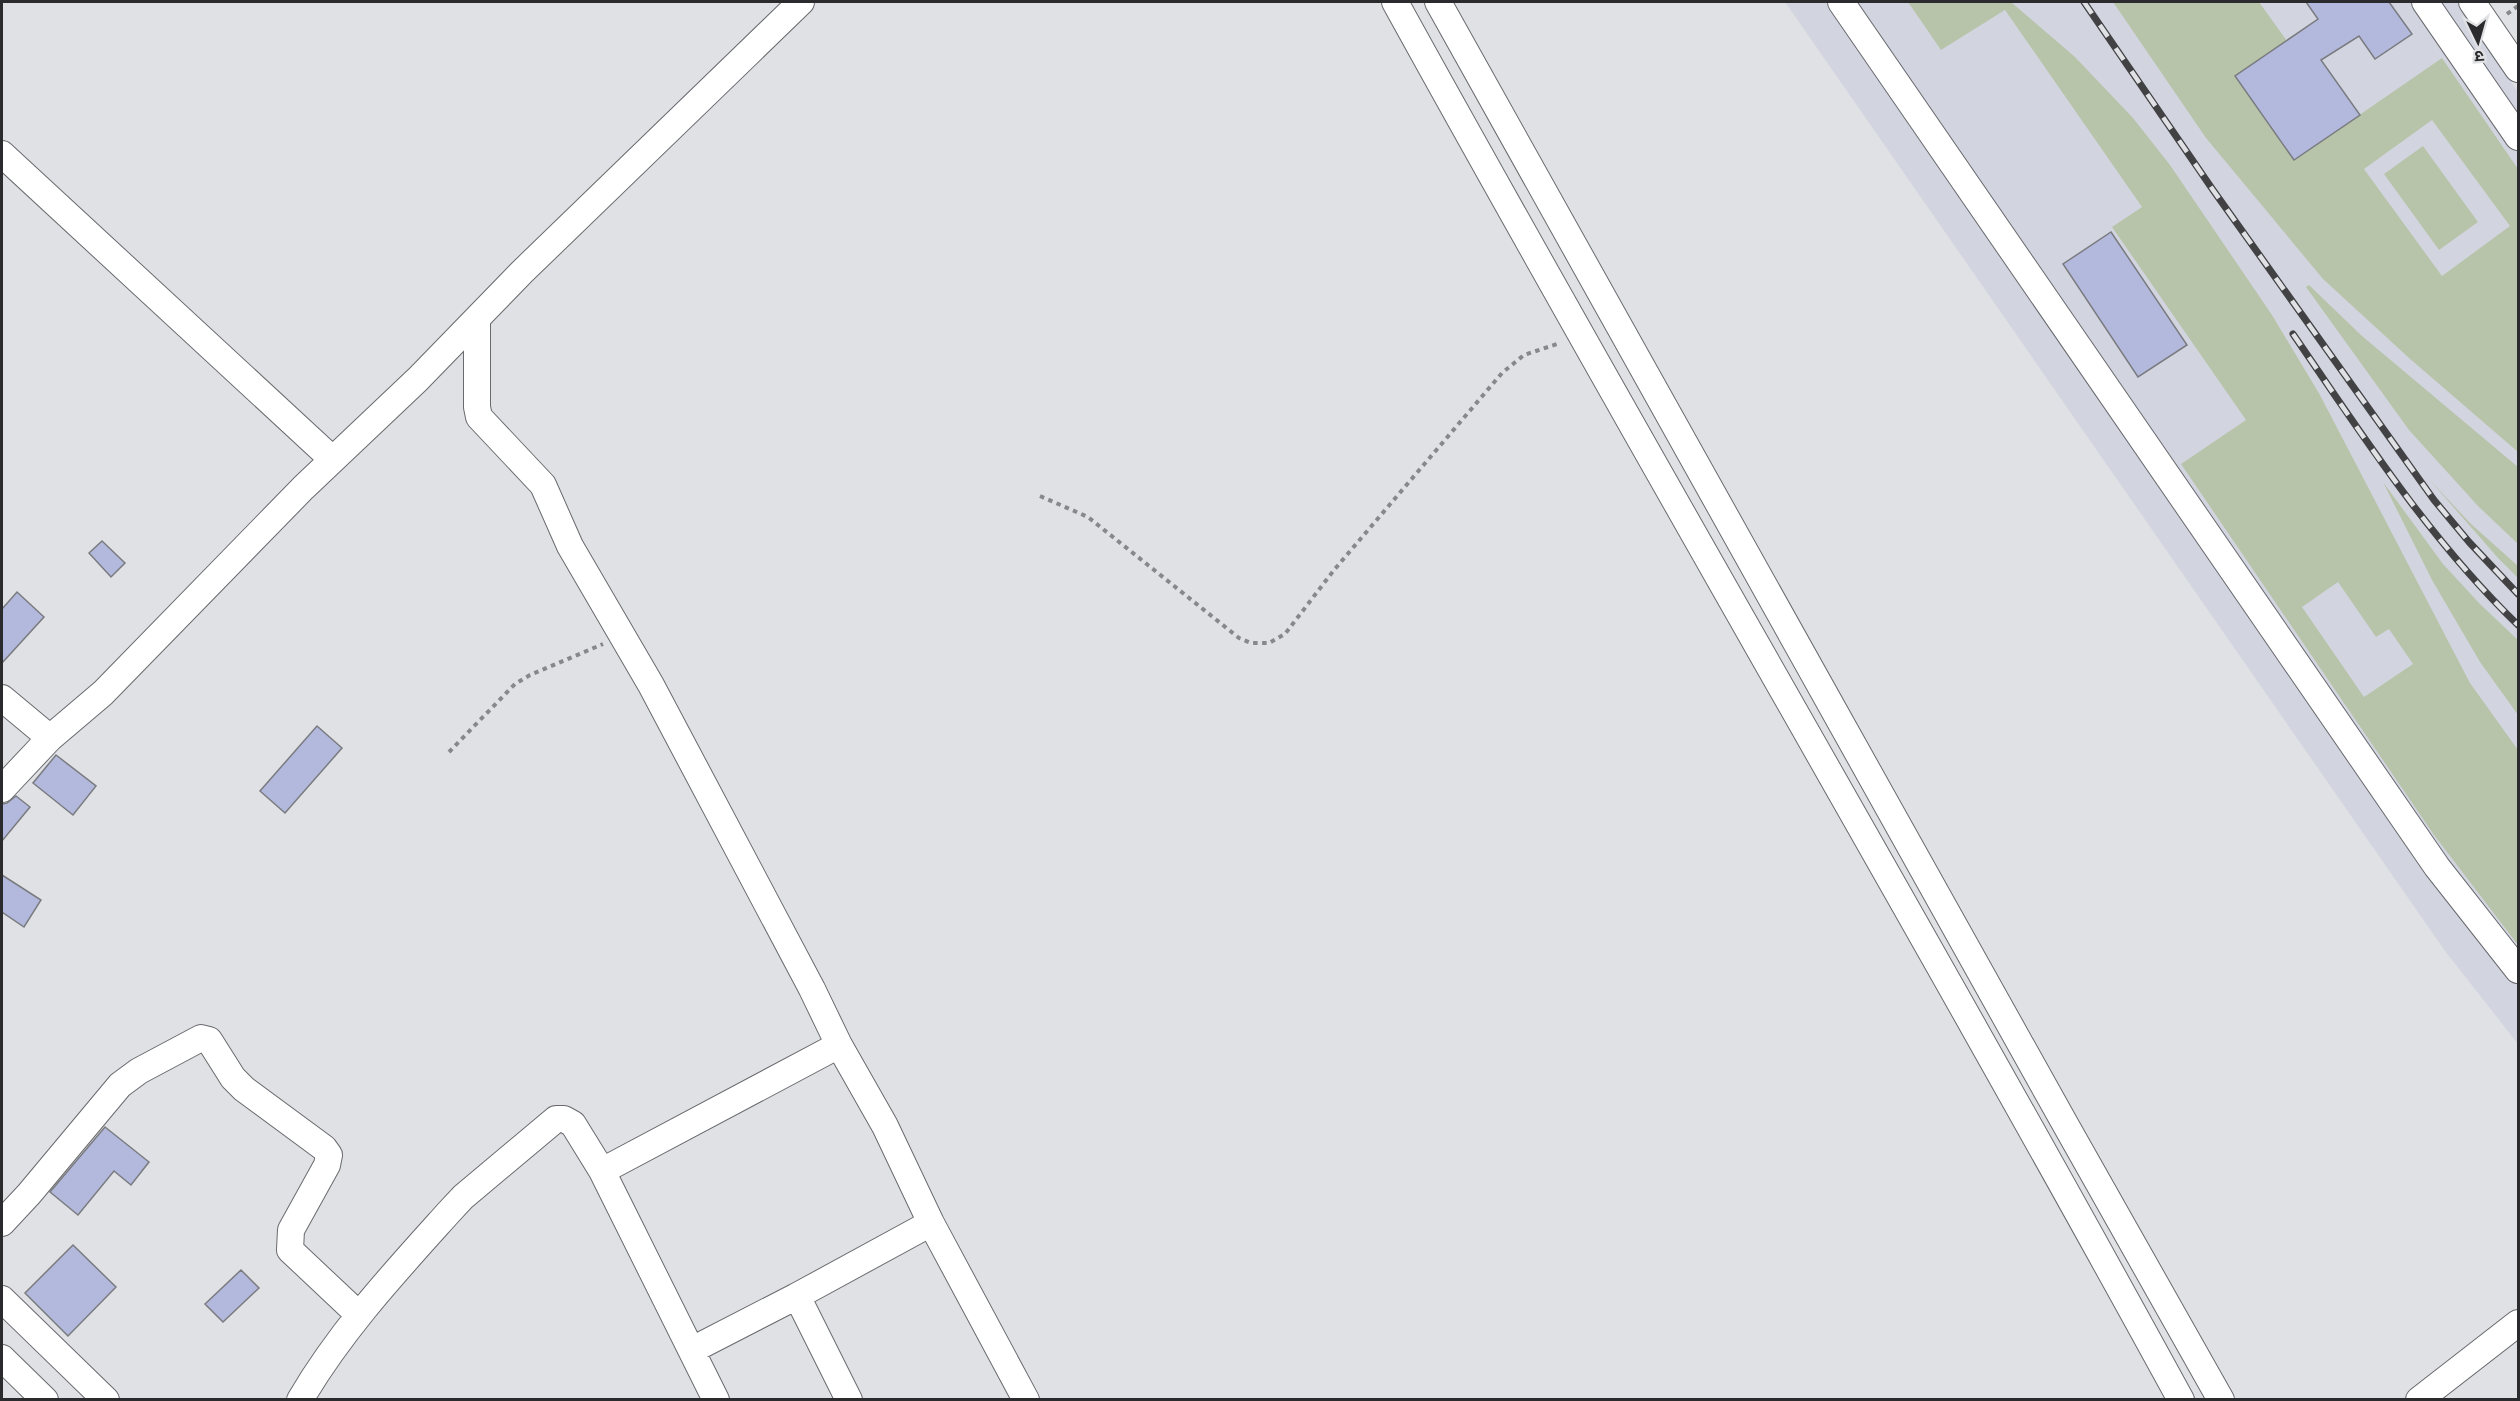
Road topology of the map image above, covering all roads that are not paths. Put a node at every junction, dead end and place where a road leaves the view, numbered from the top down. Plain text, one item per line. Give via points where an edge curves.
1 (801, 2) edge
2 (1395, 2) edge
3 (1438, 2) edge
4 (1841, 2) edge
5 (2425, 2) edge
6 (2472, 2) edge
7 (2518, 69) edge
8 (2518, 137) edge
9 (2, 154) edge
10 (477, 319) junction
11 (332, 459) junction
12 (2, 698) edge
13 (50, 738) junction
14 (2, 789) edge
15 (2518, 970) edge
16 (839, 1045) junction
17 (602, 1171) junction
18 (931, 1222) junction
19 (2, 1223) edge
20 (797, 1296) junction
21 (2, 1299) edge
22 (358, 1314) junction
23 (2518, 1323) edge
24 (692, 1350) junction
25 (2, 1358) edge
26 (45, 1400) edge
27 (106, 1400) edge
28 (300, 1400) edge
29 (716, 1400) edge
30 (849, 1400) edge
31 (1026, 1400) edge
32 (2181, 1400) edge
33 (2221, 1400) edge
34 (2419, 1400) edge

1 - 10 street
2 - 32 street via 2031,1127
3 - 33 street
4 - 15 street via 2437,867
5 - 8 street
6 - 7 street
9 - 11 street
10 - 11 street
10 - 16 street via 479,417 543,485 570,546 623,636
11 - 13 street via 103,693
12 - 13 street
13 - 14 street
16 - 17 street
16 - 18 street via 885,1126
17 - 22 street via 573,1124 556,1119 463,1197
17 - 24 street
18 - 20 street
18 - 31 street
19 - 22 street via 120,1085 201,1038 209,1040 244,1089 324,1148 328,1155 327,1165 291,1230 290,1250
20 - 24 street
20 - 30 street
21 - 27 street
22 - 28 street
23 - 34 street
24 - 29 street
25 - 26 street

